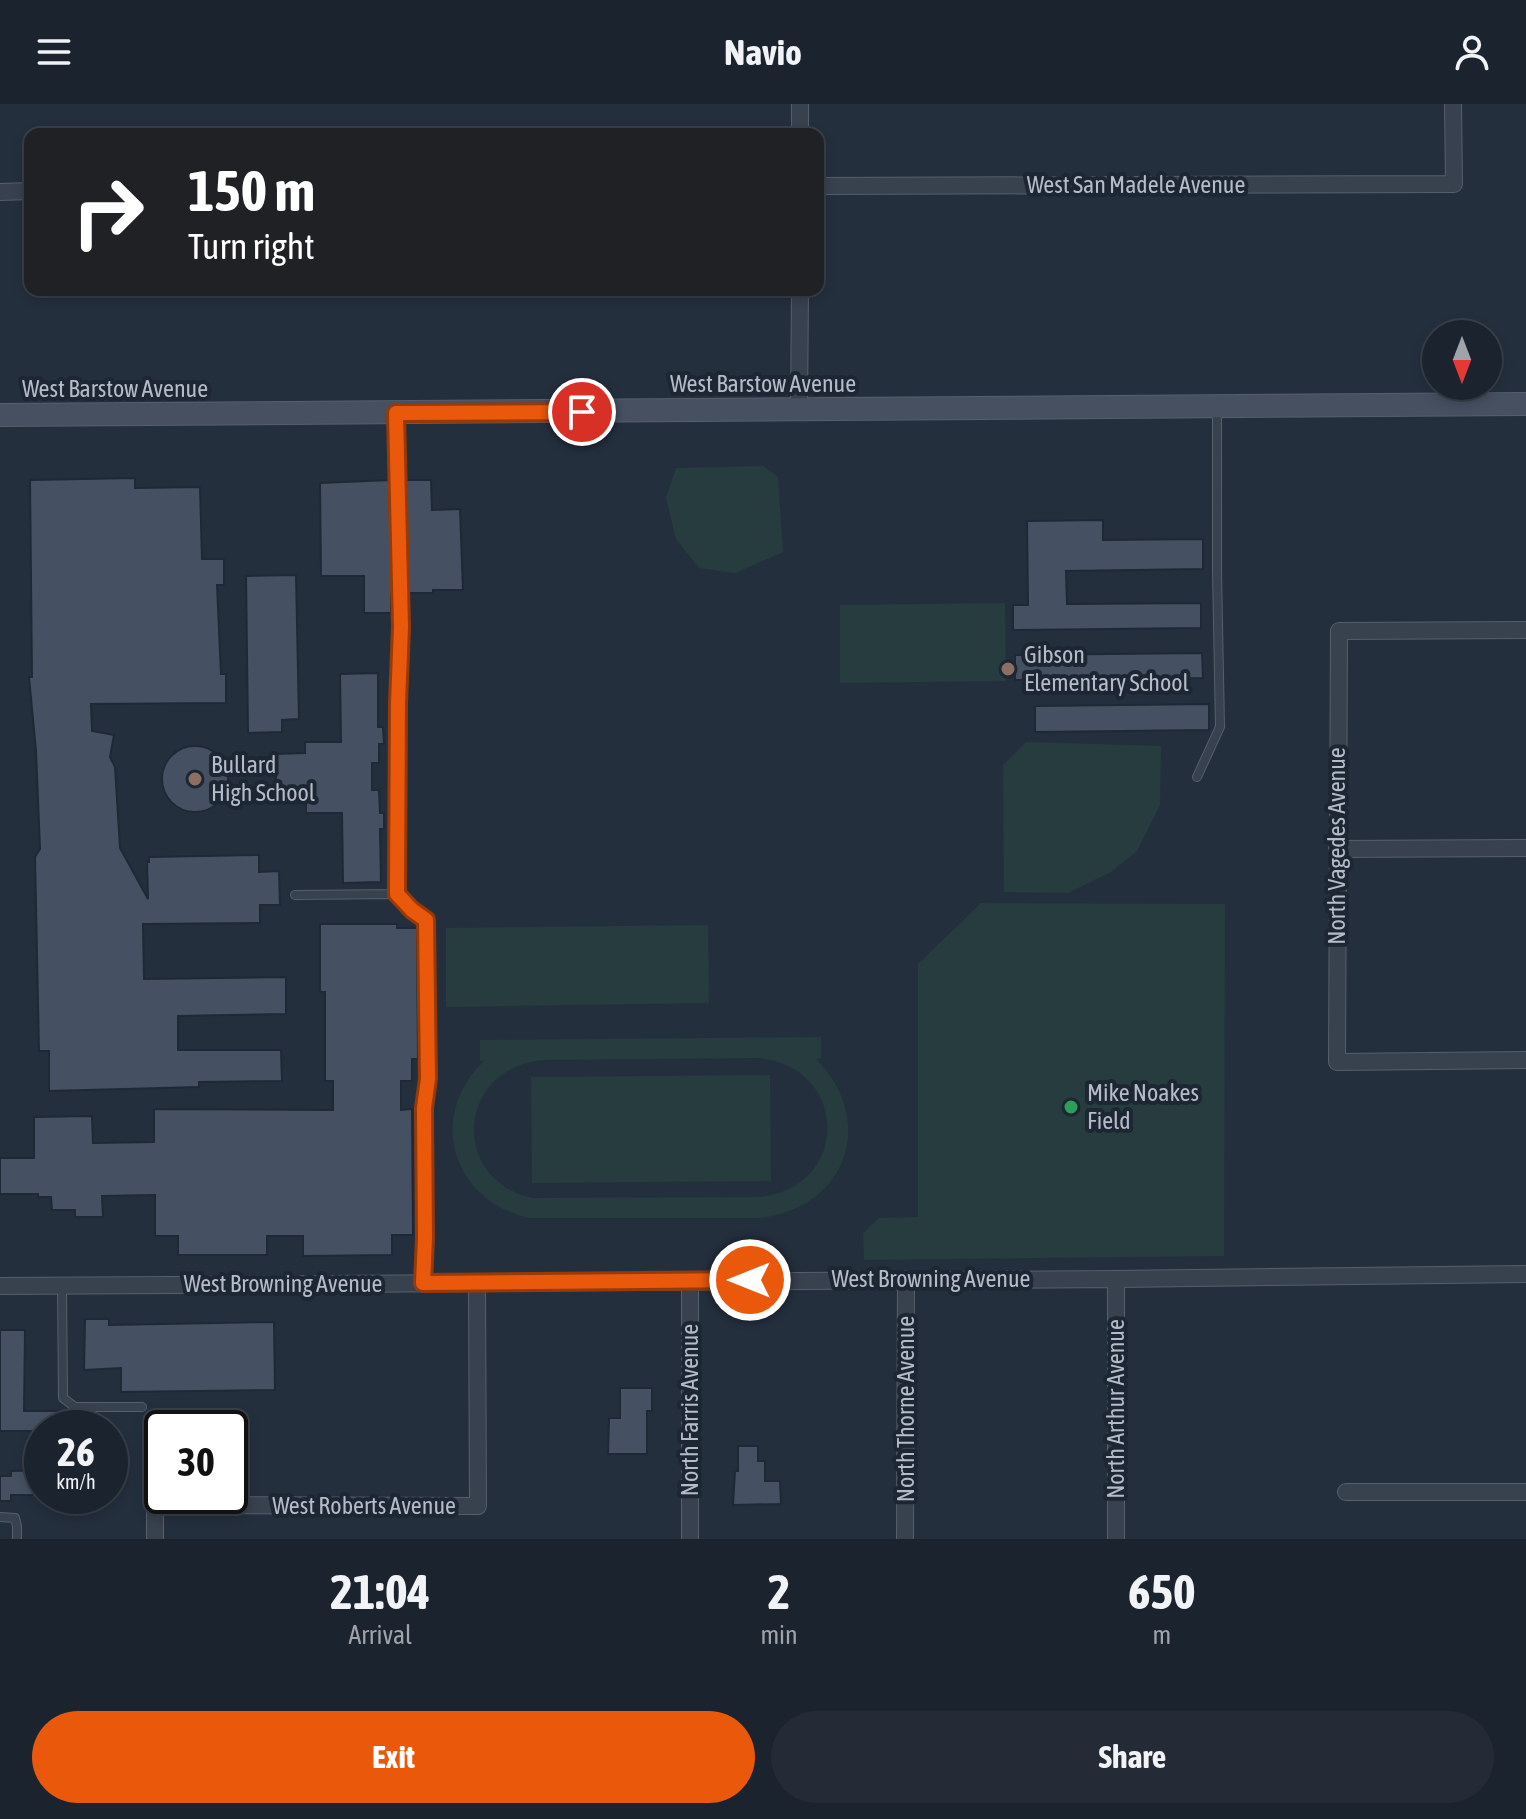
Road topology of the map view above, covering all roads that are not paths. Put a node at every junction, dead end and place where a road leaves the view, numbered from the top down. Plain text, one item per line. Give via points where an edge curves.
1 (800, 104) edge
2 (1453, 104) edge
3 (800, 128) edge
4 (824, 186) edge
5 (24, 191) edge
6 (0, 192) edge
7 (800, 296) edge
8 (1526, 404) edge
9 (1217, 407) junction
10 (799, 410) junction
11 (396, 413) junction
12 (0, 415) edge
13 (1526, 630) edge
14 (1197, 777) dead end
15 (1526, 848) edge
16 (1337, 849) junction
17 (397, 894) junction
18 (295, 895) dead end
19 (1526, 1060) edge
20 (1526, 1274) edge
21 (906, 1279) junction
22 (1116, 1279) junction
23 (690, 1280) junction
24 (423, 1283) junction
25 (477, 1283) junction
26 (62, 1285) junction
27 (0, 1286) edge
28 (142, 1407) dead end
29 (1346, 1492) dead end
30 (1526, 1492) edge
31 (0, 1517) edge
32 (17, 1539) edge
33 (155, 1539) edge
34 (690, 1539) edge
35 (905, 1539) edge
36 (1116, 1539) edge

1 - 3 street
2 - 4 street, West San Madele Avenue via 1454,184
5 - 6 street
7 - 10 street
8 - 9 street, West Barstow Avenue
9 - 10 street, West Barstow Avenue
9 - 14 lane via 1220,727
10 - 11 street, West Barstow Avenue
11 - 12 street, West Barstow Avenue
11 - 17 lane via 401,627
13 - 16 street, North Vagedes Avenue via 1339,631
15 - 16 street
16 - 19 street, North Vagedes Avenue via 1337,1062
17 - 18 lane
17 - 24 lane via 426,920
20 - 22 street, West Browning Avenue
21 - 22 street, West Browning Avenue
21 - 23 street, West Browning Avenue
21 - 35 street, North Thorne Avenue
22 - 36 street, North Arthur Avenue
23 - 25 street, West Browning Avenue
23 - 34 street, North Farris Avenue
24 - 25 street, West Browning Avenue
24 - 26 street, West Browning Avenue
25 - 33 street, West Roberts Avenue via 478,1506 155,1505
26 - 27 street, West Browning Avenue
26 - 28 lane via 63,1398 75,1407
29 - 30 street
31 - 32 lane via 15,1518

